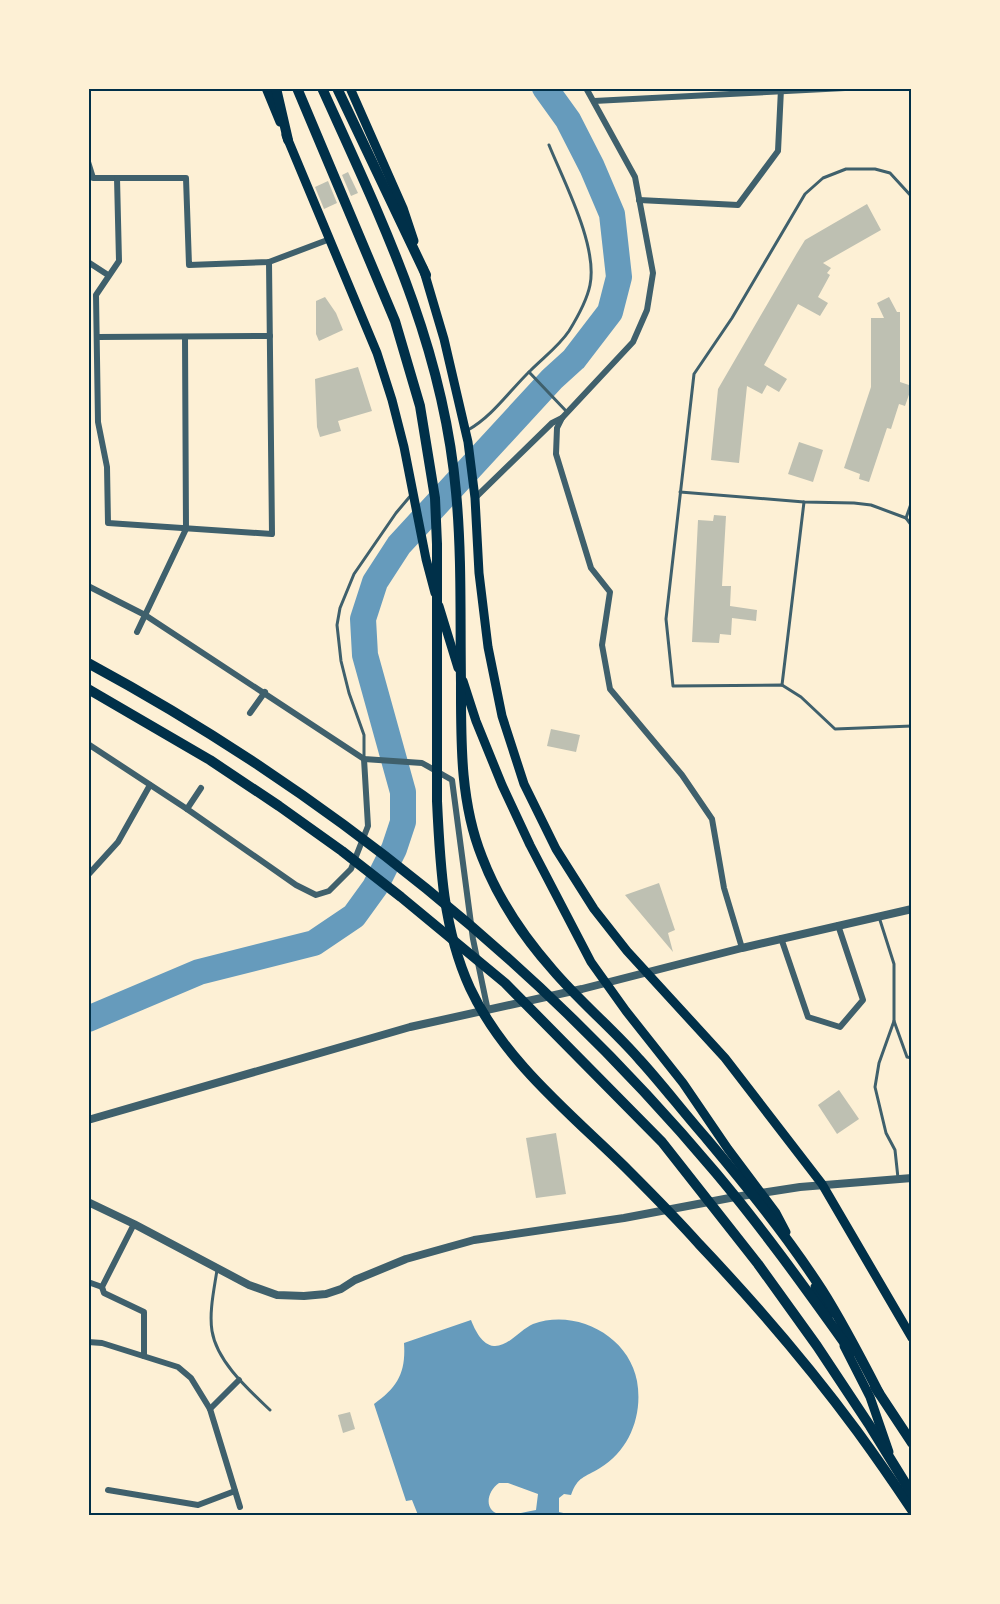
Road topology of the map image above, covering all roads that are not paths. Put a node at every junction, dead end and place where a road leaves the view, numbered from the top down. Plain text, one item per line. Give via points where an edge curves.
1 (266, 88) edge
2 (276, 88) edge
3 (297, 88) edge
4 (322, 88) edge
5 (337, 88) edge
6 (350, 88) edge
7 (586, 88) edge
8 (671, 88) edge
9 (845, 88) edge
10 (781, 90) edge
11 (671, 97) junction
12 (594, 101) junction
13 (288, 140) junction
14 (549, 145) dead end
15 (88, 162) edge
16 (117, 178) junction
17 (912, 197) edge
18 (639, 200) junction
19 (330, 239) junction
20 (88, 262) edge
21 (269, 262) junction
22 (108, 275) junction
23 (426, 275) junction
24 (270, 336) junction
25 (97, 337) junction
26 (185, 337) junction
27 (529, 372) junction
28 (564, 415) junction
29 (466, 431) junction
30 (680, 492) junction
31 (414, 497) junction
32 (475, 498) junction
33 (912, 501) edge
34 (804, 502) junction
35 (906, 518) junction
36 (912, 526) edge
37 (186, 529) junction
38 (88, 586) edge
39 (145, 615) junction
40 (137, 632) dead end
41 (88, 663) edge
42 (782, 685) junction
43 (88, 689) edge
44 (265, 692) junction
45 (250, 713) dead end
46 (912, 726) edge
47 (88, 744) edge
48 (364, 759) junction
49 (150, 785) junction
50 (201, 788) dead end
51 (187, 809) junction
52 (88, 875) edge
53 (912, 909) edge
54 (879, 915) junction
55 (838, 925) junction
56 (782, 938) junction
57 (742, 948) junction
58 (646, 971) junction
59 (606, 983) junction
60 (488, 1011) junction
61 (894, 1021) junction
62 (912, 1058) edge
63 (88, 1120) edge
64 (912, 1178) edge
65 (898, 1179) junction
66 (822, 1184) junction
67 (761, 1193) junction
68 (88, 1202) edge
69 (134, 1224) junction
70 (217, 1268) junction
71 (88, 1282) edge
72 (102, 1287) junction
73 (912, 1338) edge
74 (88, 1342) edge
75 (144, 1356) junction
76 (239, 1380) junction
77 (879, 1393) junction
78 (210, 1409) junction
79 (270, 1410) dead end
80 (912, 1443) edge
81 (108, 1490) dead end
82 (235, 1491) junction
83 (912, 1494) edge
84 (240, 1507) dead end
85 (912, 1510) edge
86 (912, 1514) edge

1 - 13 main road
2 - 13 highway
3 - 85 highway via 395,321 426,436 437,544 439,844 449,925 459,961 472,990 512,1051 758,1309 857,1431
4 - 77 highway via 401,266 418,310 441,396 459,531 463,769 468,814 481,856 500,896 553,971 639,1058 783,1233 821,1290
5 - 23 highway
6 - 23 main road via 403,208
7 - 12 street
8 - 11 street
9 - 10 street
10 - 11 street
10 - 18 street via 778,151 738,205
11 - 12 street
12 - 18 street via 634,177
13 - 19 main road
14 - 27 lane via 584,232 591,283 568,332
15 - 16 street via 93,178
16 - 21 street via 186,178 189,265
16 - 22 street via 119,261
17 - 30 lane via 890,173 875,169 846,169 823,178 805,195 694,374
18 - 28 street via 653,273 647,310 633,342
19 - 21 street
19 - 31 main road via 377,353
20 - 22 street
21 - 24 street
22 - 25 street via 96,295
23 - 29 main road
24 - 26 street
24 - 37 street via 272,534
25 - 26 street
25 - 37 street via 98,422 107,467 108,523
26 - 37 street
27 - 28 lane
27 - 29 lane via 481,423
28 - 32 street
28 - 57 street via 557,428 556,454 591,568 610,592 602,645 610,689 682,775 712,819 724,888
29 - 32 main road
30 - 34 lane
30 - 42 lane via 666,619 673,686
31 - 48 lane via 396,513 354,574 340,608 337,625 341,661 364,735
31 - 59 main road via 426,559 476,721 502,785 567,918
32 - 58 main road via 488,647 502,716 524,784 556,849 594,909
33 - 35 lane
34 - 35 lane via 871,505
34 - 42 lane
35 - 36 lane
37 - 39 street
38 - 39 street
39 - 40 street
39 - 44 street
41 - 77 highway via 147,695 291,786 462,917 518,966 666,1116 717,1174
42 - 46 lane via 835,729
43 - 83 highway via 210,760 279,806 401,897 505,983 662,1142 817,1346
44 - 45 street
44 - 48 street
47 - 49 street
48 - 51 street via 368,826 351,869 329,891 316,895
48 - 60 street via 422,763 452,780 473,939
49 - 51 street
49 - 52 street via 118,842
50 - 51 street
53 - 54 street
54 - 55 street
54 - 61 lane via 894,964
55 - 56 street
55 - 56 street via 862,1000 840,1027 808,1017
56 - 57 street
57 - 58 street
58 - 59 street
58 - 66 main road via 725,1058
59 - 60 street
59 - 67 main road
60 - 63 street via 410,1028
61 - 62 lane via 907,1057
61 - 65 lane via 874,1088 886,1133 895,1150
64 - 65 street
65 - 66 street
66 - 67 street
66 - 73 main road
67 - 70 street via 474,1240 406,1259 326,1294 277,1295
67 - 86 main road via 801,1259 870,1397
68 - 69 street
69 - 70 street
69 - 72 street
70 - 76 lane via 212,1333
71 - 72 street
72 - 75 street via 104,1293 144,1312
74 - 75 street
75 - 78 street via 178,1367 191,1378
76 - 78 street
76 - 79 lane
77 - 80 highway
78 - 82 street
81 - 82 street via 198,1505
82 - 84 street

